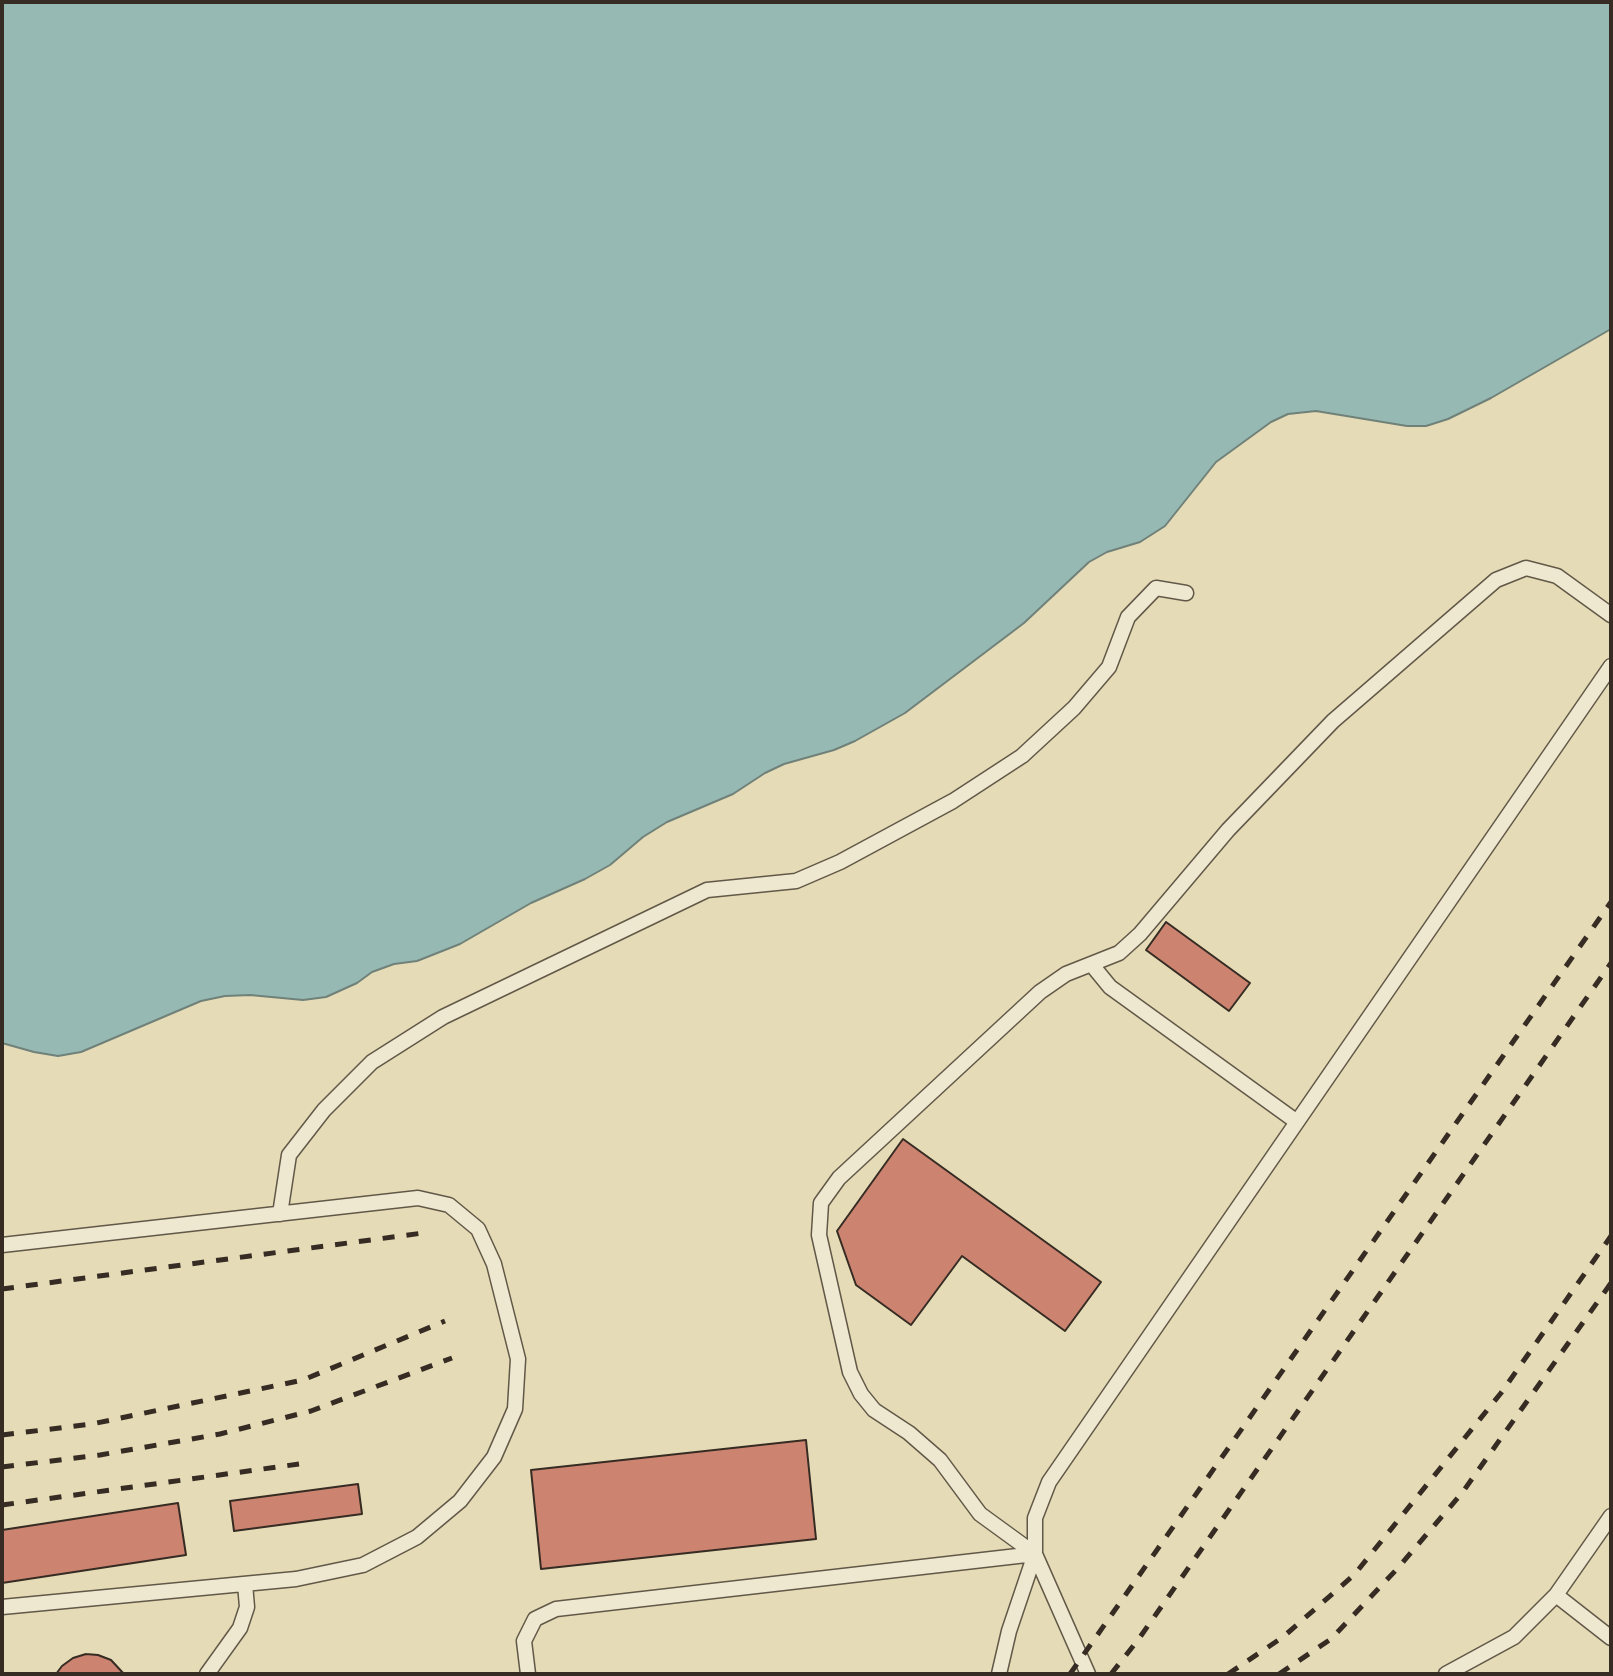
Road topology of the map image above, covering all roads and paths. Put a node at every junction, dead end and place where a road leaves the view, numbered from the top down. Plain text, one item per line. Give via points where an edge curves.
1 (1186, 593) dead end
2 (1611, 615) edge
3 (1611, 666) edge
4 (1093, 965) junction
5 (1297, 1122) junction
6 (280, 1214) junction
7 (2, 1245) edge
8 (1611, 1516) edge
9 (1035, 1554) junction
10 (245, 1584) junction
11 (1556, 1595) junction
12 (2, 1607) edge
13 (1611, 1638) edge
14 (207, 1674) edge
15 (528, 1674) edge
16 (999, 1674) edge
17 (1088, 1674) edge
18 (1446, 1674) edge

1 - 6 lane via 1156,588 1128,617 1109,667 1074,708 1022,756 953,801 796,881 707,890 443,1017 372,1062 289,1155
2 - 4 lane via 1557,576 1526,568 1496,580 1333,721 1228,830 1140,934 1119,953
3 - 5 lane
4 - 5 lane via 1110,987
4 - 9 lane via 1066,974 1040,992 839,1178 821,1203 819,1235 850,1371 861,1394 874,1410 940,1460 980,1514
5 - 9 lane via 1049,1482 1035,1518
6 - 7 lane
6 - 10 lane via 418,1198 449,1205 478,1229 494,1264 519,1359 515,1409 486,1468 460,1501 417,1537 363,1565
8 - 11 lane
9 - 15 lane via 556,1609 534,1619 524,1641
9 - 16 lane
9 - 17 lane
10 - 12 lane
10 - 14 lane via 247,1607 240,1628
11 - 13 lane
11 - 18 lane via 1514,1637

